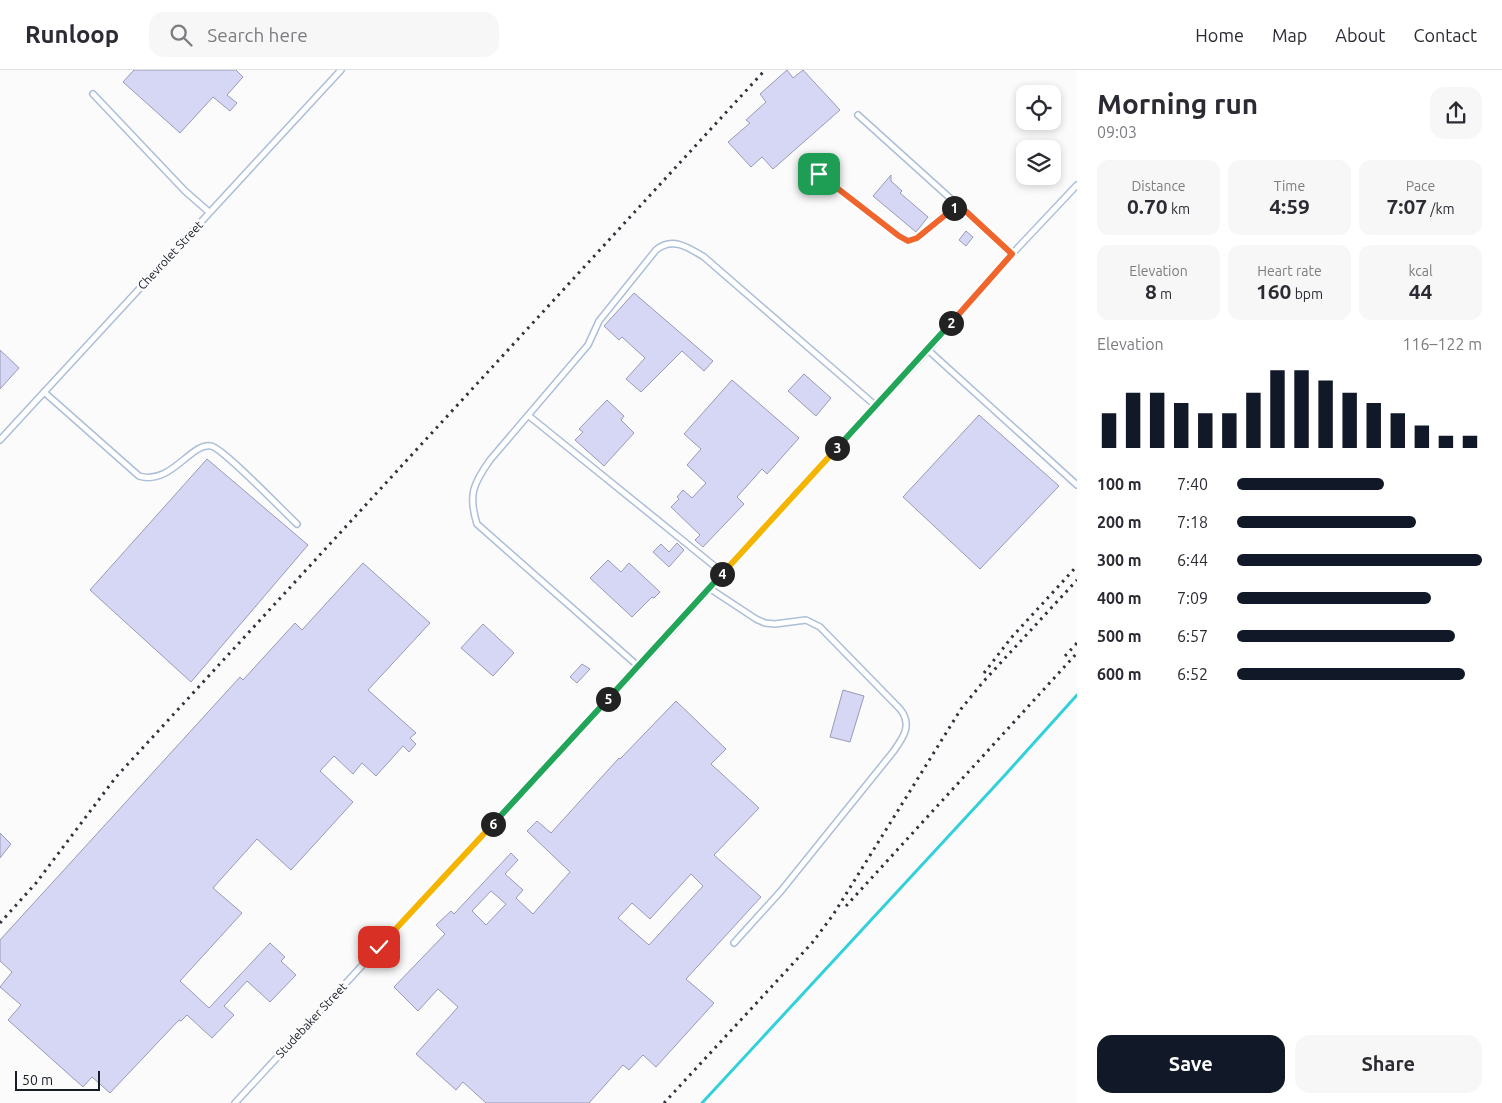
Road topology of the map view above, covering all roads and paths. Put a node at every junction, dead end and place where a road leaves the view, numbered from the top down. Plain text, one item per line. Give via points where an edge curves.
1 (341, 70) edge
2 (92, 94) dead end
3 (858, 115) dead end
4 (819, 174) dead end
5 (1077, 185) edge
6 (958, 204) junction
7 (209, 212) junction
8 (1012, 254) junction
9 (928, 350) junction
10 (44, 392) junction
11 (876, 406) junction
12 (529, 416) junction
13 (0, 440) edge
14 (1077, 485) edge
15 (297, 524) dead end
16 (722, 573) junction
17 (709, 588) junction
18 (638, 666) junction
19 (734, 943) dead end
20 (235, 1103) edge

1 - 7 lane, Chevrolet Street
2 - 7 lane
3 - 6 lane
4 - 6 lane via 908,241 922,235
5 - 8 lane, Studebaker Street
6 - 8 lane
7 - 10 lane, Chevrolet Street
8 - 9 lane, Studebaker Street
9 - 11 lane, Studebaker Street
9 - 14 lane
10 - 13 lane, Chevrolet Street
10 - 15 lane via 139,476 148,479 158,476 176,467 199,448 213,446
11 - 12 lane via 704,258 686,247 664,244 599,321 588,345
11 - 16 lane, Studebaker Street
12 - 16 lane
12 - 18 lane via 476,479 472,496 476,524
16 - 17 lane, Studebaker Street
17 - 18 lane, Studebaker Street
17 - 19 lane via 764,623 806,620 820,628 900,709 907,723 903,739 781,891
18 - 20 lane, Studebaker Street

